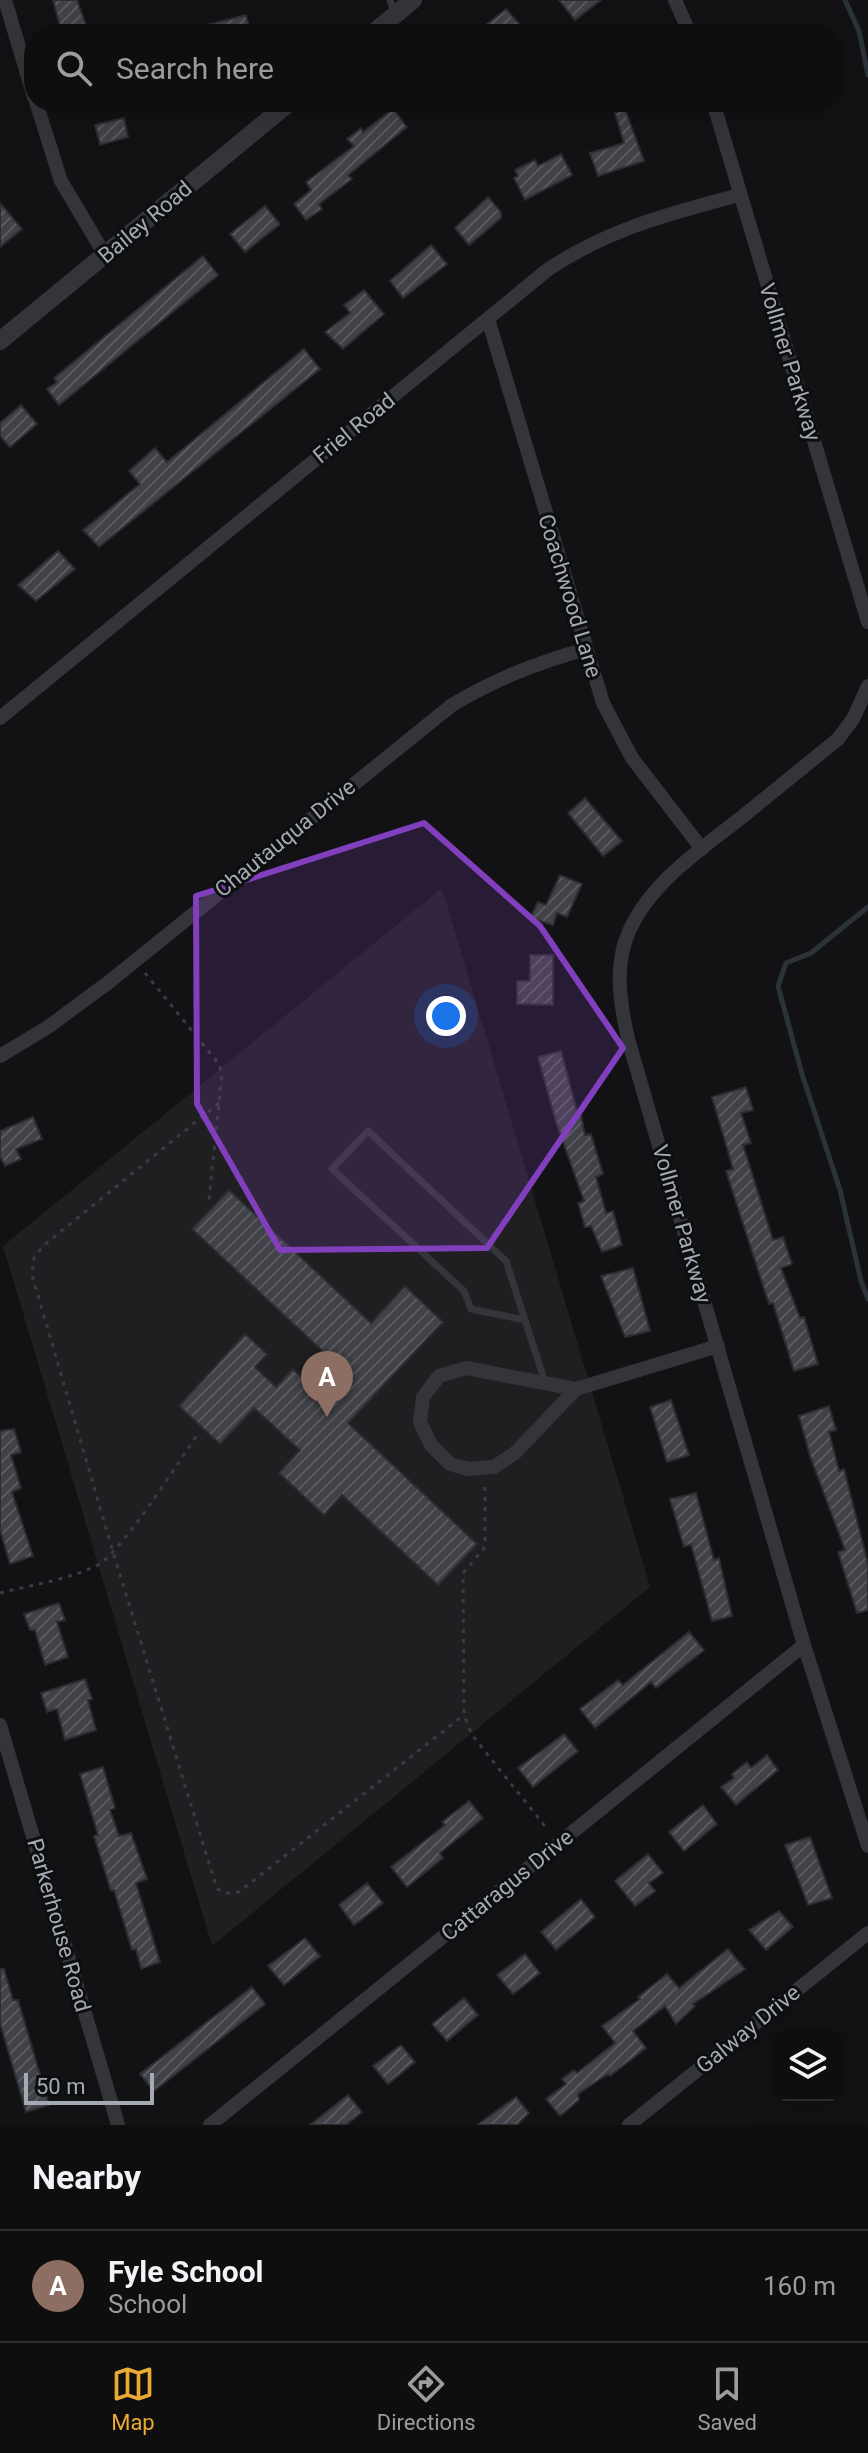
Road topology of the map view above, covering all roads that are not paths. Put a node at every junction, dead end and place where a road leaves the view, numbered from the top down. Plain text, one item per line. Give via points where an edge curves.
1 (5, 0) edge
2 (413, 0) edge
3 (675, 0) edge
4 (392, 8) edge
5 (380, 24) edge
6 (686, 24) edge
7 (24, 63) edge
8 (39, 112) edge
9 (278, 112) edge
10 (716, 112) edge
11 (739, 195) junction
12 (105, 255) junction
13 (488, 319) junction
14 (0, 341) edge
15 (868, 622) edge
16 (586, 649) junction
17 (868, 686) edge
18 (0, 718) edge
19 (702, 849) junction
20 (0, 1056) edge
21 (525, 1320) junction
22 (718, 1346) junction
23 (545, 1382) junction
24 (576, 1389) junction
25 (804, 1645) junction
26 (0, 1725) edge
27 (868, 1846) edge
28 (868, 1933) edge
29 (118, 2125) edge
30 (210, 2125) edge
31 (629, 2125) edge

1 - 7 street
2 - 4 street
3 - 6 street
4 - 5 street
8 - 12 street via 61,181
9 - 12 street, Bailey Road
10 - 11 street, Vollmer Parkway
11 - 13 street, Friel Road via 600,238 546,271
11 - 15 street, Vollmer Parkway
12 - 14 street, Bailey Road
13 - 16 street, Coachwood Lane
13 - 18 street, Friel Road
16 - 19 street, Coachwood Lane via 603,703 632,758
16 - 20 street, Chautauqua Drive via 501,677 452,705 135,961
17 - 19 street, Vollmer Parkway via 838,739
19 - 22 street, Vollmer Parkway via 650,898 635,920 625,942 620,990 628,1039
21 - 21 lane via 471,1309 464,1291 332,1169 368,1131 506,1261
21 - 23 lane
22 - 24 street
22 - 25 street, Vollmer Parkway
23 - 24 street
23 - 24 street via 466,1368 439,1376 423,1397 420,1422 431,1445 450,1464 494,1467 515,1453
25 - 27 street, Vollmer Parkway
25 - 30 street, Cattaragus Drive
26 - 29 street, Parkerhouse Road
28 - 31 street, Galway Drive

